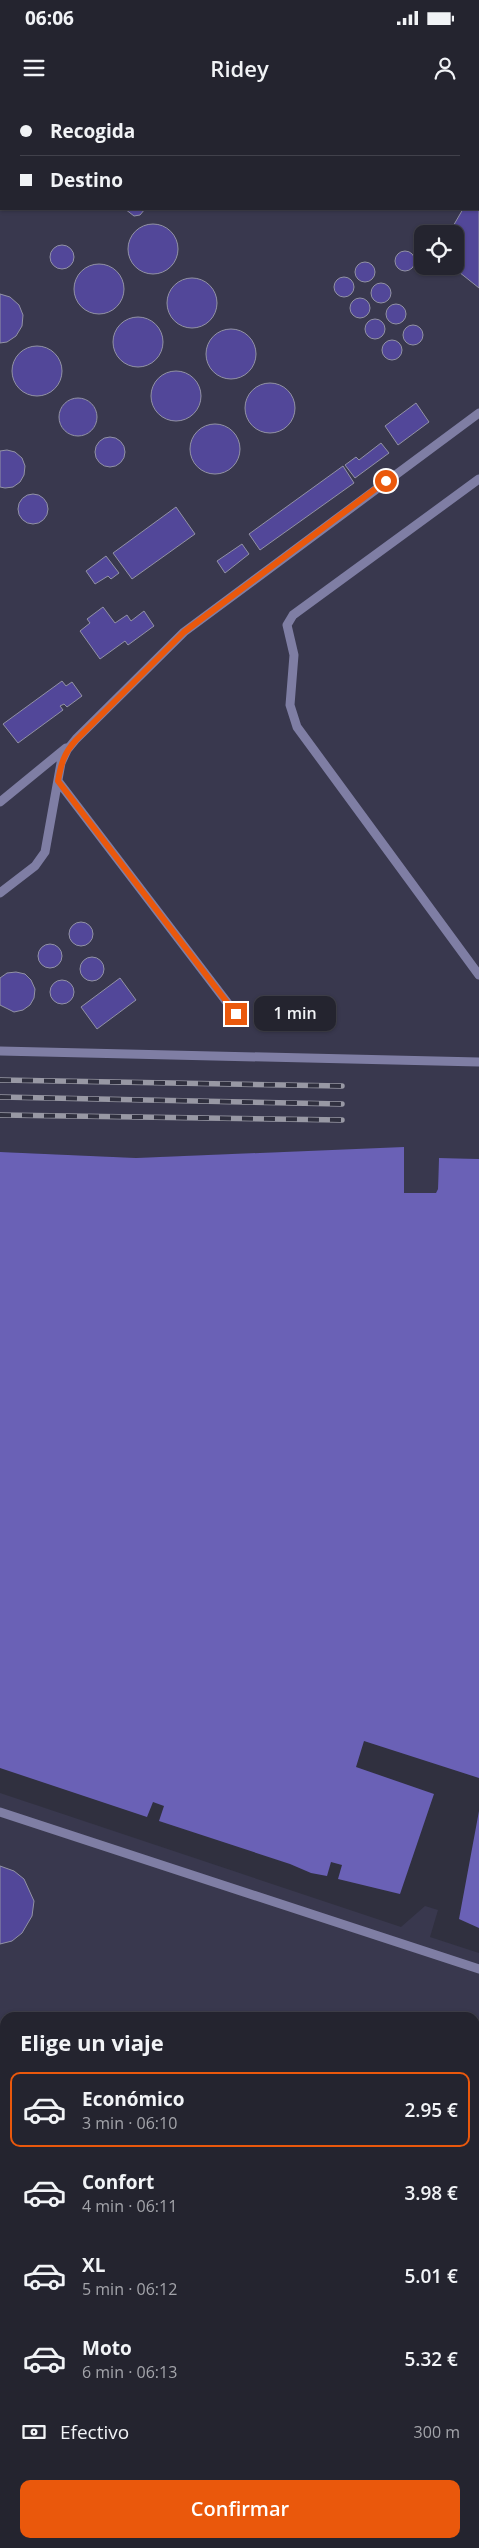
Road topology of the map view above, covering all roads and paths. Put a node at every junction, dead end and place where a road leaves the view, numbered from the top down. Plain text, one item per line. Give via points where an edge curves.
1 (479, 413) edge
2 (479, 479) edge
3 (76, 740) junction
4 (58, 781) junction
5 (0, 802) edge
6 (0, 893) edge
7 (479, 975) edge
8 (236, 1014) dead end
9 (0, 1051) edge
10 (479, 1062) edge
11 (0, 1812) edge
12 (479, 1969) edge

1 - 3 lane via 184,632
2 - 7 lane via 293,615 287,625 294,655 290,705 297,728
3 - 4 lane via 66,750
3 - 5 lane
4 - 6 lane via 45,852 35,866
4 - 8 lane
9 - 10 lane
11 - 12 lane

